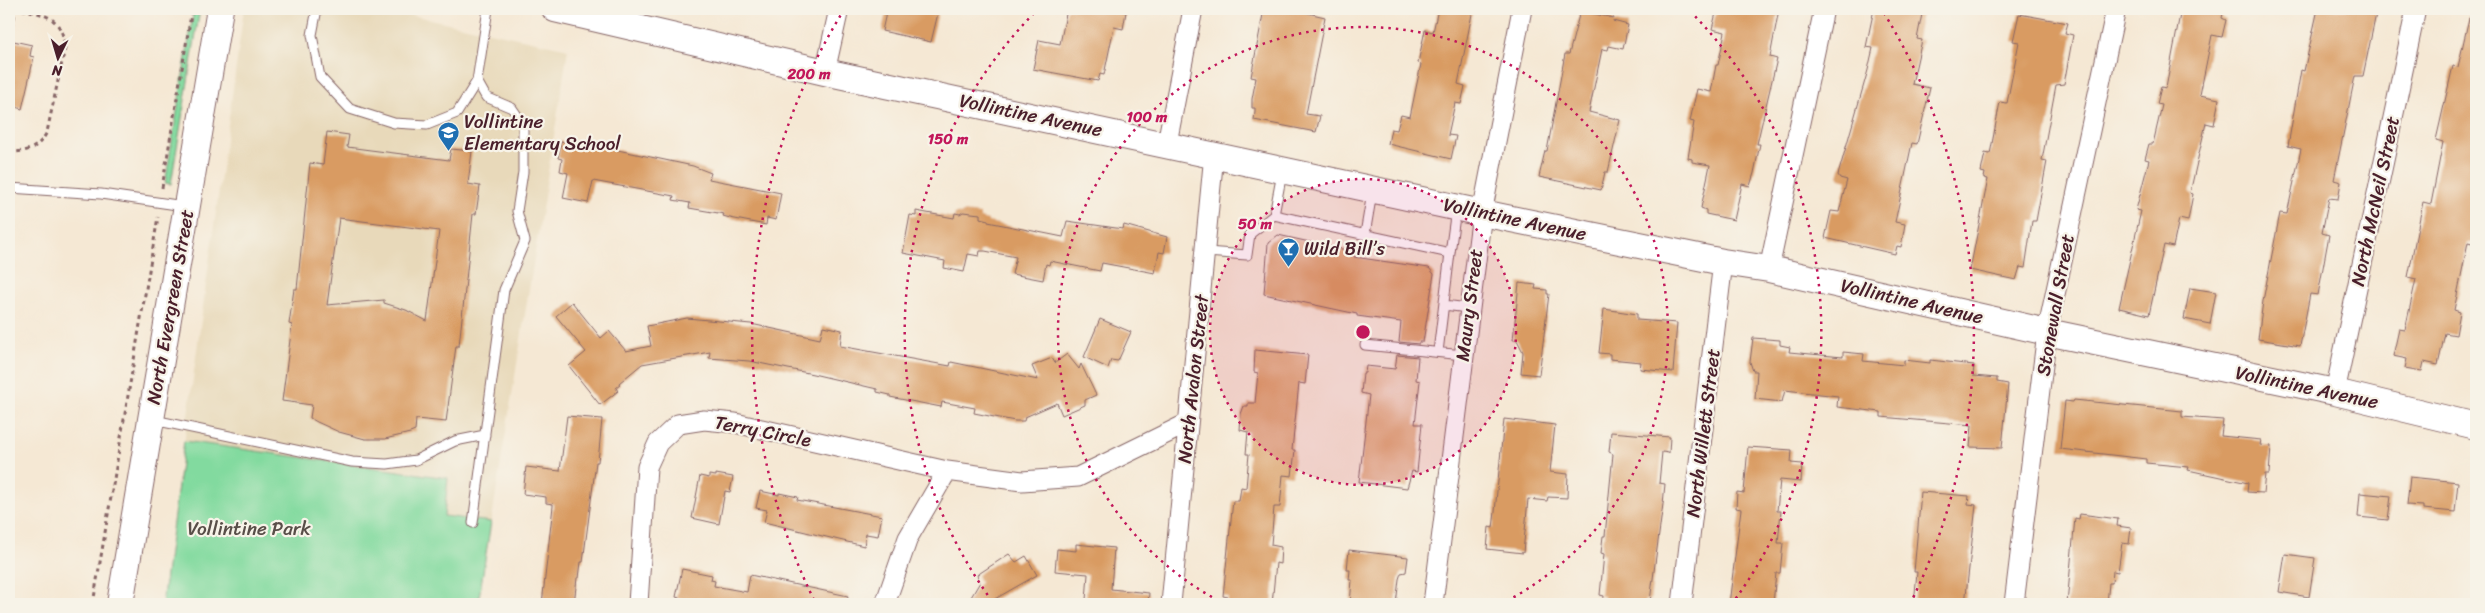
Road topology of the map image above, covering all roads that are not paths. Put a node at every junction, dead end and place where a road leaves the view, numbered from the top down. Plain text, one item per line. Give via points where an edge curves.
1 (220, 9) edge
2 (317, 9) edge
3 (488, 9) edge
4 (555, 9) edge
5 (839, 9) edge
6 (1193, 9) edge
7 (1522, 9) edge
8 (1824, 9) edge
9 (2116, 9) edge
10 (2416, 9) edge
11 (825, 72) junction
12 (477, 81) junction
13 (1167, 143) junction
14 (1214, 154) junction
15 (1283, 168) junction
16 (9, 188) edge
17 (1373, 188) junction
18 (1457, 206) junction
19 (186, 207) junction
20 (1482, 213) junction
21 (1274, 215) junction
22 (1365, 234) junction
23 (1206, 252) junction
24 (1450, 253) junction
25 (1723, 262) junction
26 (1768, 269) junction
27 (1444, 305) junction
28 (1468, 308) junction
29 (2047, 332) junction
30 (1365, 345) dead end
31 (1438, 352) junction
32 (1463, 355) junction
33 (2335, 392) junction
34 (151, 420) junction
35 (1188, 423) junction
36 (2476, 426) edge
37 (485, 435) junction
38 (947, 471) junction
39 (473, 524) dead end
40 (120, 604) edge
41 (638, 604) edge
42 (885, 604) edge
43 (1171, 604) edge
44 (1433, 604) edge
45 (1682, 604) edge
46 (2014, 604) edge

1 - 19 street, North Evergreen Street
2 - 12 lane via 312,35 320,77 350,109 394,123 427,125 457,113
3 - 12 lane
4 - 11 street, Vollintine Avenue
5 - 11 street
6 - 13 street
7 - 20 street, Maury Street
8 - 26 street
9 - 29 street, Stonewall Street
10 - 33 street, North McNeil Street
11 - 13 street, Vollintine Avenue
12 - 37 lane via 486,97 512,108 524,124 523,172 517,211 525,241 504,290
13 - 14 street, Vollintine Avenue
14 - 15 street, Vollintine Avenue
14 - 23 street, North Avalon Street
15 - 17 street, Vollintine Avenue
15 - 21 lane
16 - 19 lane via 101,194
17 - 18 street, Vollintine Avenue
17 - 22 lane
18 - 20 street, Vollintine Avenue
18 - 24 lane
19 - 34 street, North Evergreen Street
20 - 25 street, Vollintine Avenue
20 - 28 street, Maury Street
21 - 22 lane
21 - 23 lane via 1250,234 1247,255
22 - 24 lane
23 - 35 street, North Avalon Street
24 - 27 lane
25 - 26 street, Vollintine Avenue
25 - 45 street, North Willett Street
26 - 29 street, Vollintine Avenue
27 - 28 lane
27 - 31 lane
28 - 32 street, Maury Street
29 - 33 street, Vollintine Avenue
29 - 46 street, Stonewall Street
30 - 31 lane
31 - 32 lane
32 - 44 street, Maury Street
33 - 36 street, Vollintine Avenue
34 - 37 lane via 352,462 416,460 455,441
34 - 40 street, North Evergreen Street
35 - 38 street, Terry Circle via 1078,477 1022,481
35 - 43 street, North Avalon Street
37 - 39 lane
38 - 41 street, Terry Circle via 735,423 704,420 678,424 658,443 647,467
38 - 42 street via 908,538

